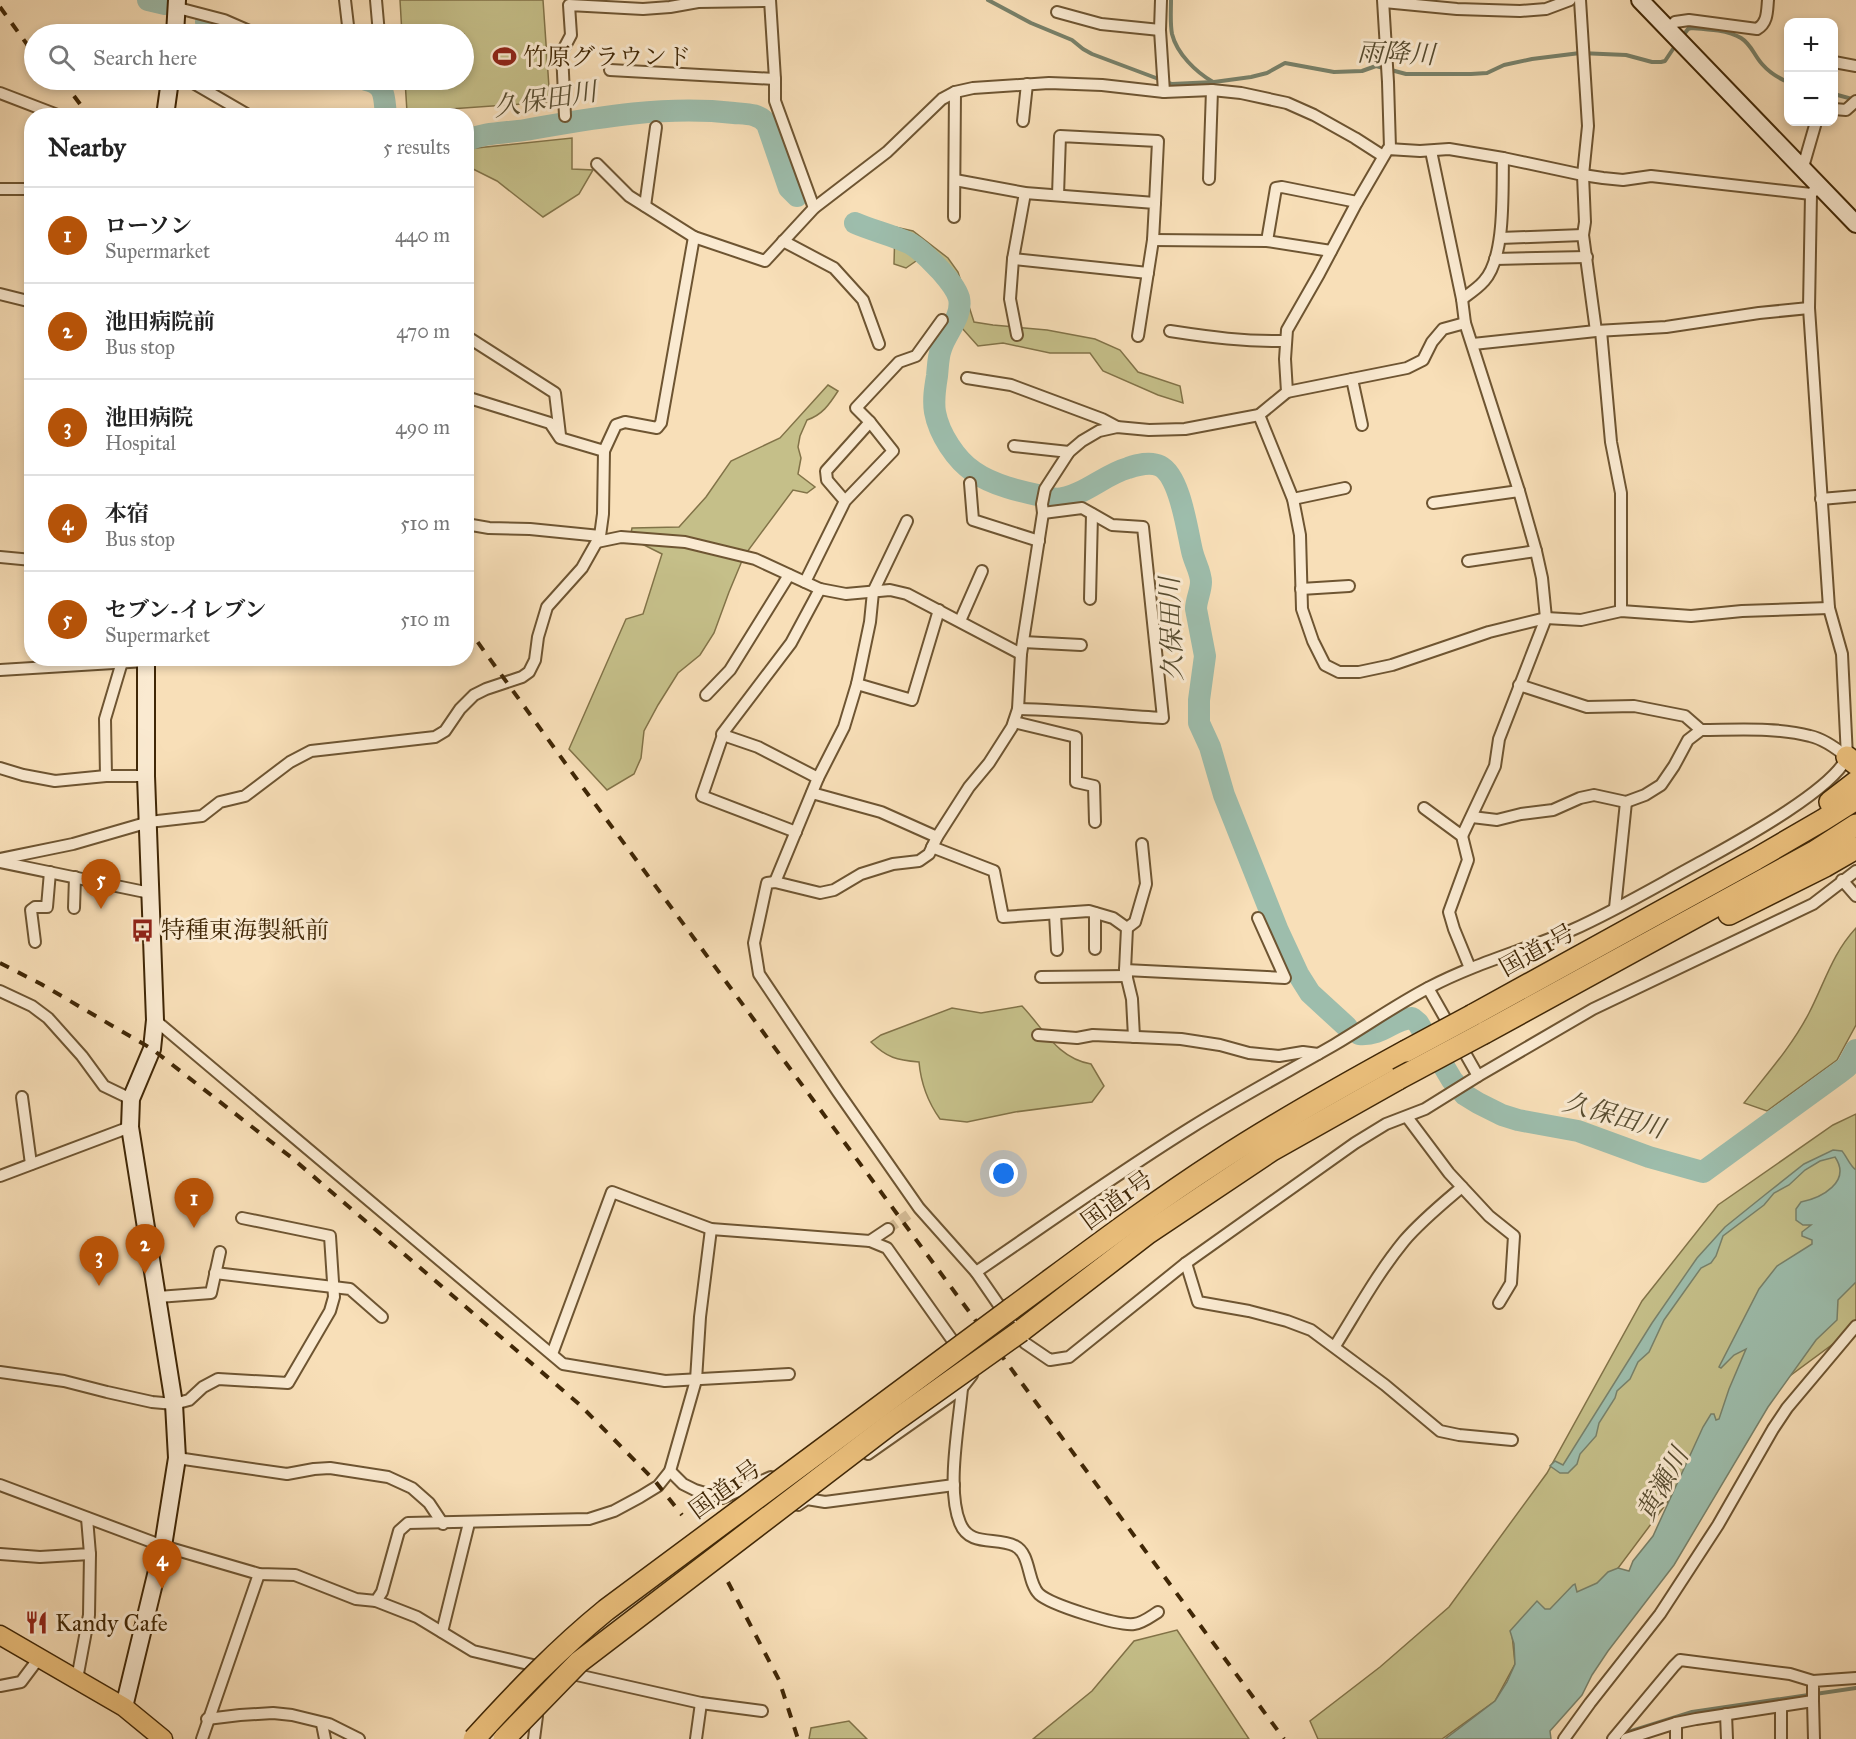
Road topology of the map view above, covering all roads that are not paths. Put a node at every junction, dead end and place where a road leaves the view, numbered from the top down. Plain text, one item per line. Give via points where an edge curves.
1 (345, 0) edge
2 (376, 0) edge
3 (1161, 0) edge
4 (1570, 0) edge
5 (1580, 0) edge
6 (1641, 0) edge
7 (1768, 0) edge
8 (698, 1) edge
9 (770, 1) edge
10 (1384, 1) edge
11 (178, 4) edge
12 (1057, 12) dead end
13 (176, 24) edge
14 (233, 24) edge
15 (348, 24) edge
16 (378, 24) edge
17 (1668, 29) junction
18 (1160, 30) junction
19 (1838, 64) edge
20 (1856, 66) edge
21 (610, 70) dead end
22 (775, 79) junction
23 (1027, 84) junction
24 (169, 90) edge
25 (205, 90) edge
26 (1212, 90) junction
27 (955, 92) junction
28 (1164, 92) junction
29 (0, 93) edge
30 (1854, 107) edge
31 (39, 108) edge
32 (166, 108) edge
33 (236, 108) edge
34 (1838, 109) edge
35 (565, 116) dead end
36 (1023, 121) dead end
37 (1815, 126) edge
38 (656, 127) dead end
39 (1431, 151) junction
40 (1386, 152) junction
41 (1503, 158) junction
42 (597, 164) dead end
43 (1803, 167) junction
44 (1583, 175) junction
45 (1209, 179) dead end
46 (955, 180) junction
47 (0, 189) edge
48 (24, 189) edge
49 (1815, 190) junction
50 (1024, 194) junction
51 (1058, 195) junction
52 (1357, 201) junction
53 (1155, 203) junction
54 (645, 206) junction
55 (814, 208) junction
56 (954, 217) dead end
57 (1856, 224) edge
58 (1583, 235) junction
59 (694, 237) junction
60 (1500, 238) junction
61 (1153, 240) junction
62 (783, 241) junction
63 (1267, 241) junction
64 (1331, 251) junction
65 (1587, 257) junction
66 (1013, 259) junction
67 (1495, 259) junction
68 (1148, 273) junction
69 (0, 294) edge
70 (1462, 299) junction
71 (24, 300) edge
72 (1809, 308) junction
73 (942, 320) dead end
74 (1465, 323) junction
75 (1170, 331) dead end
76 (1598, 331) junction
77 (1017, 335) dead end
78 (1138, 336) dead end
79 (474, 341) edge
80 (1286, 341) junction
81 (879, 344) dead end
82 (1473, 344) junction
83 (967, 378) dead end
84 (1352, 379) junction
85 (1287, 393) junction
86 (474, 399) edge
87 (1259, 416) junction
88 (870, 422) junction
89 (1362, 425) dead end
90 (1117, 427) junction
91 (560, 438) junction
92 (1014, 446) dead end
93 (604, 452) junction
94 (1069, 452) junction
95 (970, 483) dead end
96 (1345, 488) dead end
97 (1519, 491) junction
98 (1856, 496) edge
99 (1293, 499) junction
100 (1821, 499) junction
101 (845, 501) junction
102 (1433, 503) dead end
103 (1043, 508) junction
104 (1092, 514) junction
105 (907, 521) dead end
106 (474, 525) edge
107 (598, 539) junction
108 (1039, 541) junction
109 (1536, 551) junction
110 (0, 557) edge
111 (24, 559) edge
112 (1468, 561) dead end
113 (982, 571) dead end
114 (789, 575) junction
115 (806, 582) junction
116 (1349, 586) dead end
117 (820, 589) junction
118 (1301, 589) junction
119 (873, 592) junction
120 (1090, 599) dead end
121 (1829, 608) junction
122 (939, 610) junction
123 (1621, 611) junction
124 (1546, 618) junction
125 (960, 621) junction
126 (1023, 642) junction
127 (1081, 645) dead end
128 (1021, 654) junction
129 (61, 666) edge
130 (121, 666) edge
131 (146, 666) edge
132 (0, 670) edge
133 (857, 684) junction
134 (1519, 685) junction
135 (706, 695) dead end
136 (1018, 710) junction
137 (1014, 722) junction
138 (1701, 730) junction
139 (722, 735) junction
140 (1851, 761) edge
141 (0, 768) edge
142 (106, 776) junction
143 (146, 776) junction
144 (818, 778) junction
145 (1856, 782) edge
146 (812, 793) junction
147 (1856, 799) edge
148 (1626, 802) junction
149 (1424, 808) dead end
150 (1472, 817) junction
151 (149, 822) junction
152 (1095, 822) dead end
153 (1856, 825) edge
154 (796, 832) junction
155 (1462, 836) junction
156 (934, 842) junction
157 (1142, 844) dead end
158 (1856, 848) edge
159 (1756, 859) junction
160 (0, 860) edge
161 (1856, 871) edge
162 (50, 872) junction
163 (75, 877) junction
164 (1842, 880) junction
165 (775, 882) junction
166 (150, 893) junction
167 (1856, 896) edge
168 (74, 908) dead end
169 (1616, 909) junction
170 (1095, 913) junction
171 (1056, 914) junction
172 (1258, 918) dead end
173 (1127, 928) junction
174 (1655, 939) junction
175 (35, 942) dead end
176 (1095, 949) dead end
177 (1057, 950) dead end
178 (1470, 968) junction
179 (1126, 973) junction
180 (1041, 977) dead end
181 (1428, 988) junction
182 (0, 991) edge
183 (155, 1020) junction
184 (1038, 1035) dead end
185 (1134, 1037) junction
186 (1319, 1054) junction
187 (1478, 1076) junction
188 (22, 1097) dead end
189 (131, 1099) junction
190 (1407, 1116) junction
191 (130, 1127) junction
192 (31, 1164) junction
193 (0, 1176) edge
194 (1462, 1187) junction
195 (242, 1218) dead end
196 (711, 1229) junction
197 (888, 1229) tunnel mouth
198 (870, 1241) junction
199 (220, 1252) dead end
200 (1186, 1263) junction
201 (976, 1272) junction
202 (215, 1273) junction
203 (333, 1287) junction
204 (158, 1297) junction
205 (1498, 1303) dead end
206 (382, 1317) dead end
207 (1856, 1326) edge
208 (1335, 1346) junction
209 (552, 1354) junction
210 (0, 1372) edge
211 (789, 1374) dead end
212 (696, 1380) junction
213 (962, 1388) junction
214 (174, 1404) junction
215 (1512, 1440) dead end
216 (177, 1458) junction
217 (670, 1472) junction
218 (771, 1477) dead end
219 (0, 1485) edge
220 (954, 1485) junction
221 (807, 1499) junction
222 (87, 1518) junction
223 (469, 1523) junction
224 (443, 1524) junction
225 (164, 1546) junction
226 (0, 1554) edge
227 (90, 1554) junction
228 (259, 1574) junction
229 (376, 1601) junction
230 (1158, 1612) dead end
231 (442, 1632) junction
232 (0, 1635) edge
233 (39, 1658) junction
234 (580, 1675) junction
235 (1856, 1678) edge
236 (76, 1679) junction
237 (1813, 1684) junction
238 (0, 1686) edge
239 (1813, 1701) junction
240 (701, 1702) junction
241 (1781, 1706) junction
242 (124, 1707) junction
243 (762, 1711) dead end
244 (1726, 1714) junction
245 (537, 1716) junction
246 (207, 1719) junction
247 (1676, 1723) junction
248 (322, 1724) junction
249 (163, 1739) edge
250 (202, 1739) edge
251 (325, 1739) edge
252 (359, 1739) edge
253 (474, 1739) edge
254 (504, 1739) edge
255 (517, 1739) edge
256 (534, 1739) edge
257 (696, 1739) edge
258 (1564, 1739) edge
259 (1613, 1739) edge
260 (1626, 1739) edge
261 (1676, 1739) edge
262 (1727, 1739) edge
263 (1781, 1739) edge
264 (1814, 1739) edge

1 - 15 street
2 - 16 street
3 - 18 street
4 - 10 street via 1546,9 1520,11
5 - 44 street via 1588,126
6 - 17 street
7 - 17 street via 1766,19 1758,29 1689,20 1675,22
8 - 9 street
8 - 35 street via 643,9 569,5 571,35 562,52
9 - 22 street
10 - 40 street
11 - 13 street
11 - 14 street
12 - 18 street via 1101,24
17 - 43 street
18 - 28 street
19 - 20 street
21 - 22 street
22 - 55 street via 775,101
23 - 27 street
23 - 28 street via 1102,85
23 - 36 street
24 - 32 street
25 - 33 street
26 - 28 street
26 - 40 street via 1287,103
26 - 45 street
27 - 46 street
27 - 55 street via 942,99 887,152
29 - 31 street
30 - 34 street
37 - 43 street
38 - 54 street
39 - 40 street
39 - 41 street via 1449,149
39 - 70 street
40 - 52 street
41 - 44 street
41 - 60 street
42 - 54 street via 629,196
43 - 49 street
44 - 49 street via 1623,180 1651,176
44 - 58 street
46 - 50 street
46 - 56 street
47 - 48 street
49 - 57 street
49 - 72 street
50 - 51 street
50 - 66 street
51 - 53 street
51 - 53 street via 1060,136 1158,141
52 - 63 street via 1276,188
52 - 64 street
53 - 61 street
54 - 59 street
55 - 62 street
58 - 60 street
58 - 65 street
59 - 62 street via 765,261
59 - 93 street via 661,423 657,428 625,422 616,425
60 - 67 street
61 - 63 street
61 - 68 street
62 - 81 street via 834,268 863,300
63 - 64 street
64 - 80 street via 1292,318
65 - 67 street
65 - 76 street
66 - 68 street
66 - 77 street via 1010,299
67 - 70 street via 1485,280
68 - 78 street
69 - 71 street
70 - 74 street
72 - 76 street via 1666,327
72 - 100 street
73 - 88 street via 916,356 899,362 856,408
74 - 82 street
74 - 84 street via 1443,329 1423,360 1407,368
75 - 80 street via 1217,339
76 - 82 street
76 - 123 street via 1621,493
79 - 91 street via 555,393
80 - 85 street
82 - 97 street
83 - 90 street via 1011,385
84 - 85 street
84 - 89 street
85 - 87 street
86 - 91 street via 550,423
87 - 90 street via 1185,429
87 - 99 street
88 - 101 street via 826,471 827,480
88 - 101 street via 893,451
90 - 94 street via 1099,431
91 - 93 street
92 - 94 street
93 - 107 street via 603,514
94 - 103 street via 1045,489
95 - 108 street via 973,520
96 - 99 street
97 - 102 street
97 - 109 street
98 - 100 street
99 - 118 street via 1300,535
100 - 121 street
101 - 115 street
103 - 104 street via 1082,508
103 - 108 street
104 - 120 street
104 - 136 street via 1112,525 1143,527 1163,718
105 - 119 street
106 - 107 street
107 - 114 street via 684,542 755,560
107 - 151 street via 582,568 547,607 529,672 474,695 445,731 417,740 311,751 245,796 220,802 202,816
108 - 126 street
109 - 112 street
109 - 124 street
110 - 111 street
113 - 125 street
114 - 115 street
114 - 135 street via 730,670
115 - 117 street
116 - 118 street
117 - 119 street via 846,594
117 - 139 street via 791,643
118 - 124 street via 1302,609 1313,641 1325,665 1339,672 1392,665 1489,632
119 - 122 street via 907,594
119 - 133 street
121 - 123 street via 1691,616
121 - 140 street via 1842,654
122 - 125 street
122 - 133 street via 912,700
123 - 124 street via 1581,620
124 - 134 street
125 - 128 street
126 - 127 street
126 - 128 street
128 - 136 street
129 - 132 street
130 - 142 street via 105,719
131 - 143 street
133 - 144 street via 844,727
134 - 138 street via 1587,707 1634,706 1685,716
134 - 150 street via 1499,739 1495,766
136 - 137 street
137 - 152 street via 1076,737 1076,783 1094,786
137 - 156 street
138 - 140 street via 1764,730 1811,736
138 - 148 street via 1688,740 1661,785
139 - 144 street via 758,747
139 - 154 street via 702,796
140 - 169 street via 1777,818
141 - 142 street via 55,781
142 - 143 street
143 - 151 street
144 - 146 street
145 - 159 highway
146 - 154 street
146 - 156 street via 881,812
147 - 159 highway, 国道1号
148 - 150 street via 1594,795 1552,810 1497,820
148 - 169 street
149 - 155 street
150 - 155 street
151 - 160 street
151 - 166 street
153 - 174 highway, 国道1号
154 - 165 street
155 - 178 street via 1468,860 1449,912
156 - 165 street via 929,855 919,861 861,874 834,890 820,893
156 - 171 street via 994,871 1003,917
157 - 173 street via 1146,884 1135,922
158 - 174 highway via 1680,938
159 - 253 highway, 国道1号, bridge via 1311,1104 1143,1212 606,1610 530,1678
160 - 162 street
161 - 164 street
162 - 163 street
162 - 175 street via 47,907 31,910
163 - 166 street
163 - 168 street
164 - 167 street
164 - 187 street via 1813,904 1593,1009
165 - 201 street via 767,883 754,944 759,974 915,1210
166 - 183 street
169 - 178 street
170 - 171 street
170 - 173 street via 1113,918
170 - 176 street
171 - 177 street
172 - 179 street via 1285,978
173 - 179 street
174 - 254 highway, 国道1号, bridge via 1272,1150 1148,1233 579,1662
178 - 181 street
179 - 180 street
179 - 185 street
181 - 186 street
181 - 187 street
182 - 189 street via 48,1018 104,1086
183 - 189 street via 152,1049
183 - 209 street
184 - 185 street
185 - 186 street via 1181,1039 1279,1056
186 - 201 street via 1194,1126
187 - 190 street
188 - 192 street
189 - 191 street
190 - 194 street
190 - 200 street via 1355,1143
191 - 192 street
191 - 204 street
192 - 193 street
194 - 205 street via 1514,1236 1511,1283
194 - 208 street via 1405,1240
195 - 203 street via 330,1236
196 - 198 street
196 - 209 street via 612,1192
196 - 212 street
197 - 198 street
198 - 213 street via 887,1248 975,1371
199 - 202 street
200 - 201 street via 1069,1357 1050,1360 1025,1343
200 - 208 street via 1198,1302 1287,1321 1311,1330
202 - 203 street
202 - 204 street via 211,1293
203 - 206 street via 350,1289
203 - 214 street via 330,1311 288,1383 218,1379 189,1400
204 - 214 street
207 - 258 street via 1787,1408 1660,1614
208 - 215 street via 1440,1431
209 - 212 street via 563,1365 665,1381
210 - 214 street
211 - 212 street
212 - 217 street
213 - 220 street
213 - 221 street
214 - 216 street
216 - 224 street via 286,1474 330,1468 388,1477 412,1488 429,1503
216 - 225 street
217 - 218 street via 694,1490 722,1498
217 - 223 street via 658,1486 640,1497 589,1519
219 - 222 street
220 - 221 street via 825,1502
220 - 230 street via 959,1523 965,1533 980,1541 1015,1545 1021,1550 1038,1593 1050,1601 1130,1625 1142,1623
221 - 234 street via 632,1630
222 - 225 street
222 - 227 street
223 - 224 street
223 - 231 street
224 - 229 street via 408,1523 399,1532
225 - 228 street
225 - 242 street
226 - 227 street
227 - 236 street via 90,1615
228 - 229 street via 295,1575 356,1599
228 - 246 street
229 - 231 street
231 - 234 street via 473,1651
232 - 233 main road
233 - 236 main road
233 - 238 street via 21,1682
234 - 240 street
234 - 245 street
235 - 237 street
236 - 242 main road
237 - 239 street
237 - 259 street via 1790,1674 1680,1660
239 - 241 street
239 - 264 street
240 - 243 street
240 - 257 street
241 - 244 street
241 - 263 street
242 - 249 main road
244 - 247 street
244 - 262 street
245 - 255 street
245 - 256 street
246 - 248 street via 273,1713
246 - 250 street
247 - 260 street
247 - 261 street
248 - 251 street
248 - 252 street

